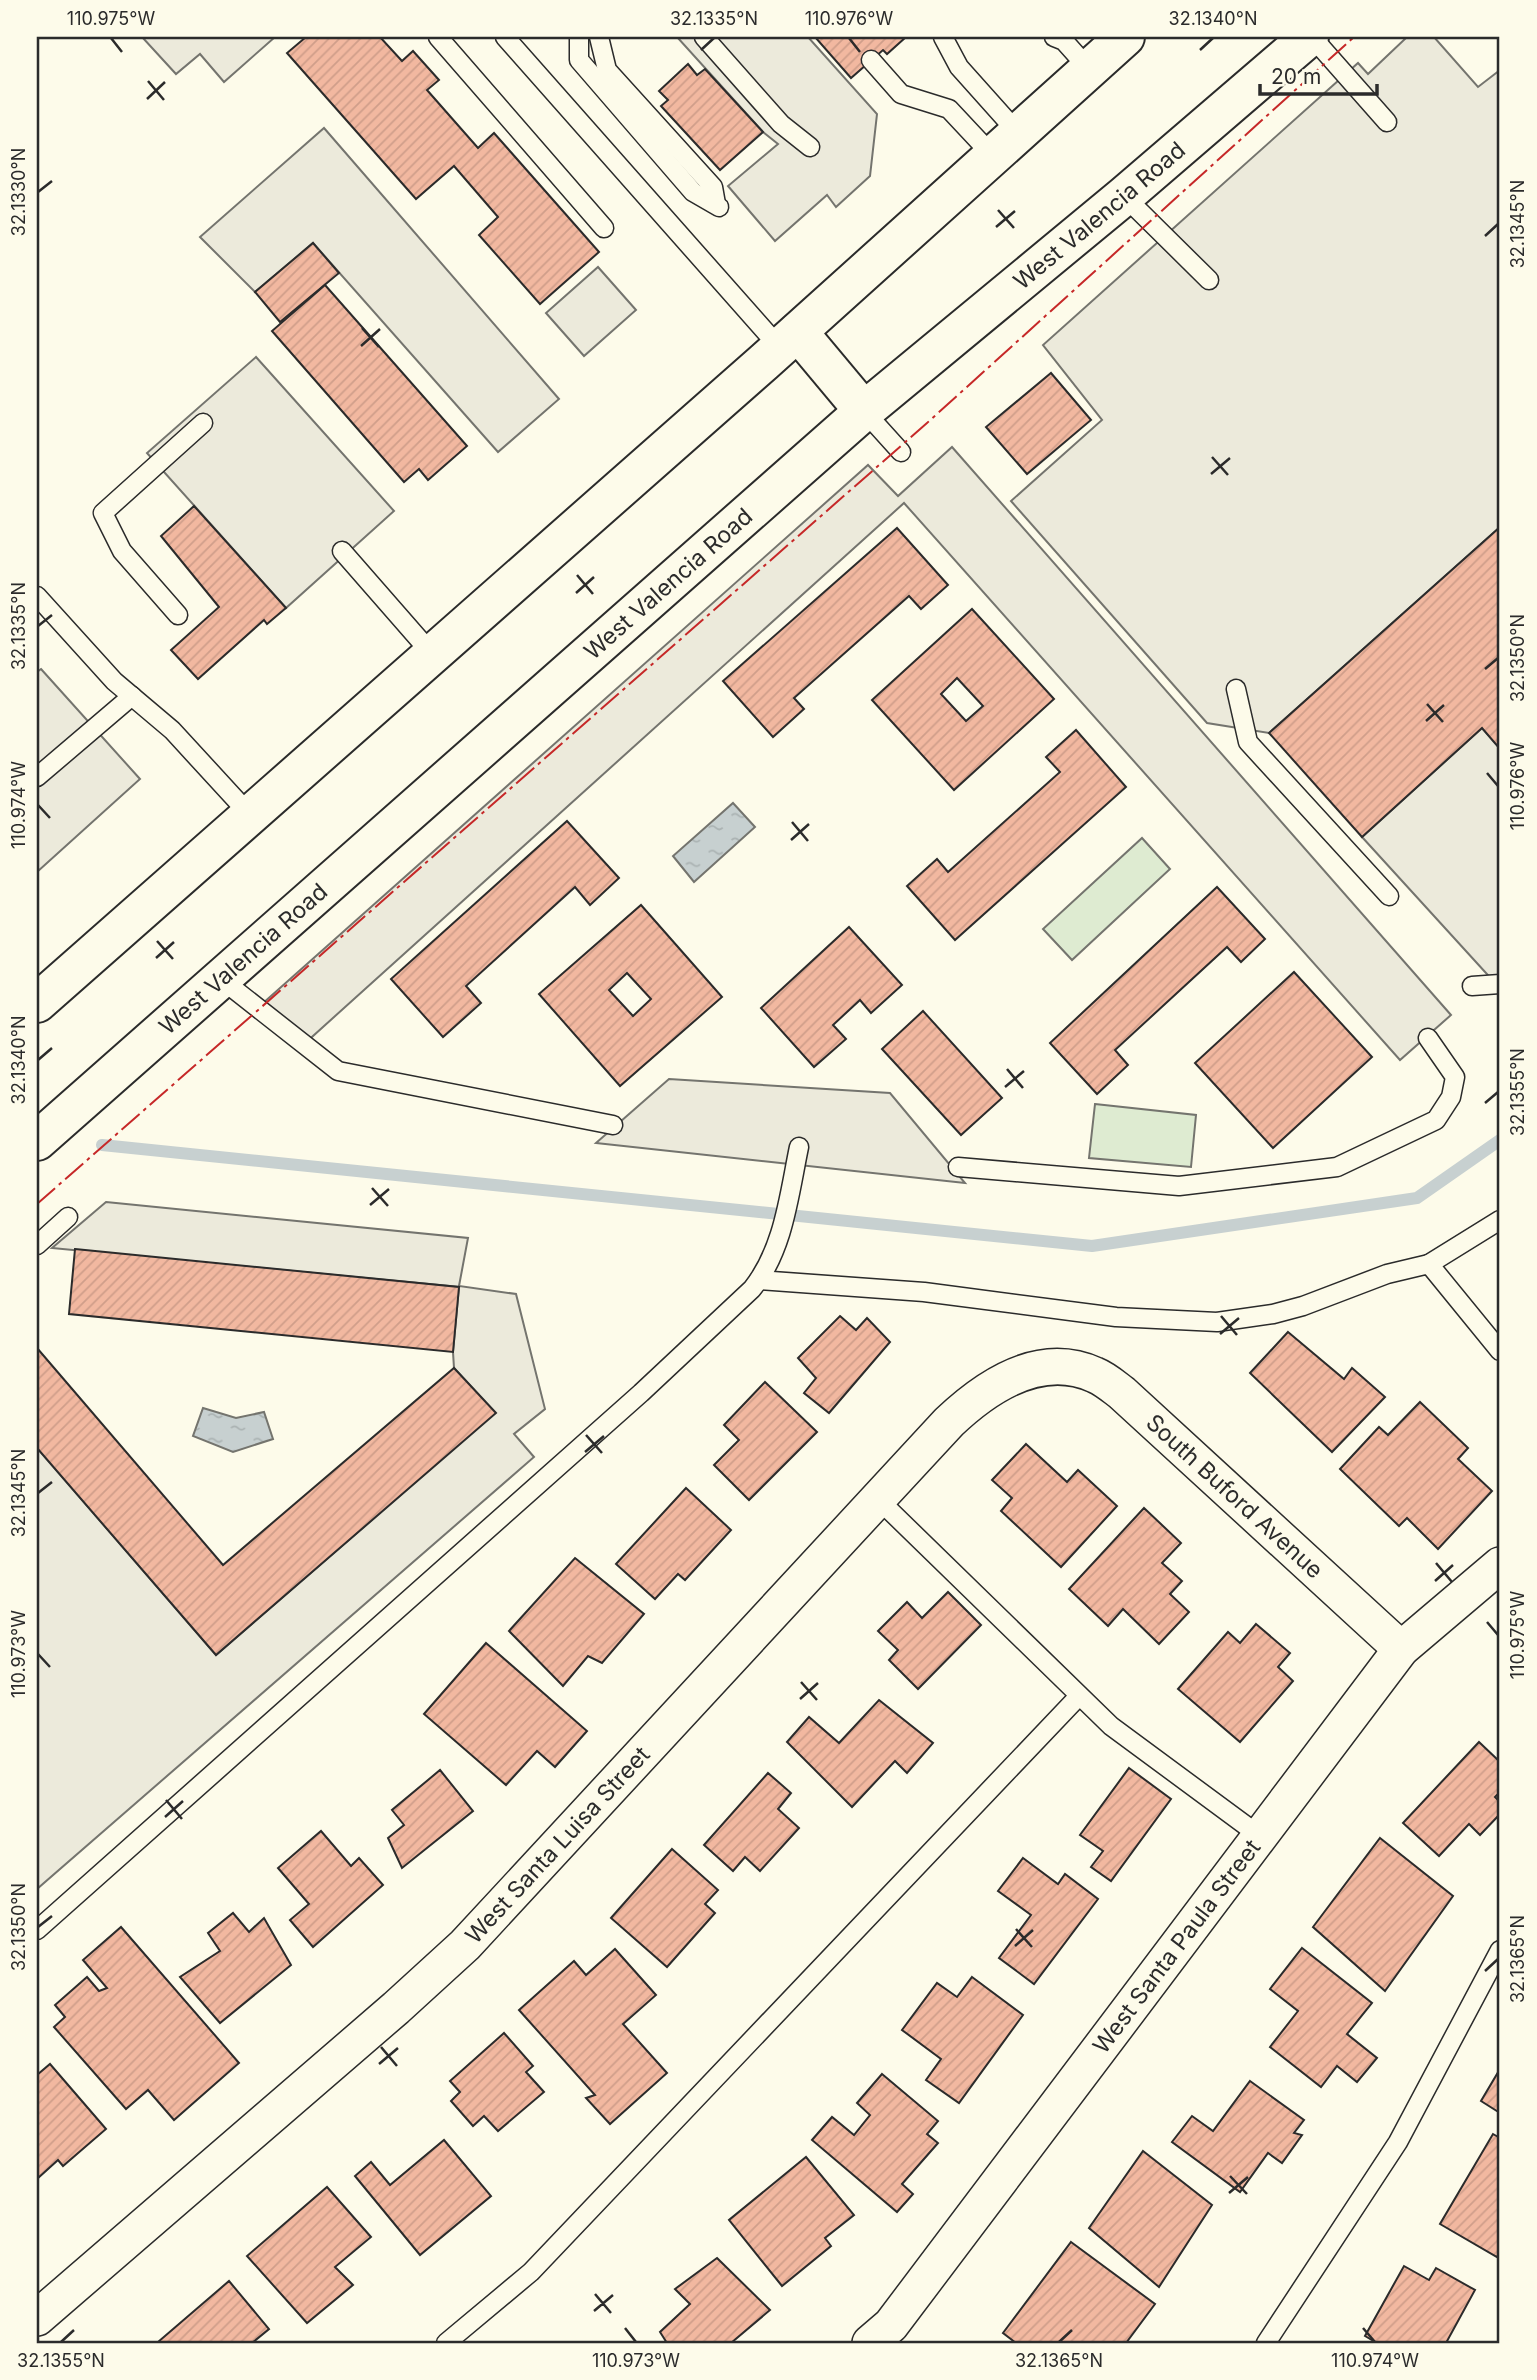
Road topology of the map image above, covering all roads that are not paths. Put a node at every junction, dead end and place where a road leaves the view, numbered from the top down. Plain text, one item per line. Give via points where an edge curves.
1 (438, 37) edge
2 (505, 37) edge
3 (579, 37) edge
4 (599, 37) edge
5 (704, 37) edge
6 (943, 37) edge
7 (1054, 37) edge
8 (1125, 37) edge
9 (1311, 37) edge
10 (871, 60) dead end
11 (1089, 69) junction
12 (1387, 122) dead end
13 (1005, 144) junction
14 (810, 146) dead end
15 (1124, 196) junction
16 (604, 228) dead end
17 (1209, 280) dead end
18 (789, 340) junction
19 (864, 411) junction
20 (203, 423) dead end
21 (901, 452) dead end
22 (342, 551) dead end
23 (37, 596) edge
24 (178, 615) dead end
25 (432, 654) junction
26 (1236, 689) dead end
27 (132, 696) junction
28 (37, 776) edge
29 (250, 815) junction
30 (1389, 896) dead end
31 (221, 979) junction
32 (1500, 984) edge
33 (1472, 986) dead end
34 (37, 1003) edge
35 (1428, 1038) dead end
36 (612, 1125) dead end
37 (37, 1142) edge
38 (799, 1147) dead end
39 (958, 1167) dead end
40 (68, 1217) dead end
41 (1500, 1220) edge
42 (37, 1245) edge
43 (1429, 1264) junction
44 (759, 1280) junction
45 (1500, 1352) edge
46 (1058, 1366) joint
47 (878, 1499) junction
48 (1500, 1565) edge
49 (1401, 1649) junction
50 (1079, 1696) junction
51 (1260, 1836) junction
52 (37, 1930) edge
53 (1500, 1950) edge
54 (37, 2318) edge
55 (889, 2337) edge
56 (446, 2343) edge
57 (1266, 2343) edge

1 - 16 lane
2 - 18 lane
3 - 4 lane via 579,60 693,192 717,205 713,187 607,70
5 - 14 lane via 781,124
6 - 13 lane
7 - 11 lane
8 - 11 main road
9 - 12 lane
9 - 15 main road, West Valencia Road
10 - 13 lane via 901,94 949,109
11 - 13 main road
13 - 18 main road
15 - 17 lane
15 - 19 main road, West Valencia Road
18 - 19 main road
18 - 25 main road
19 - 21 lane
19 - 31 main road, West Valencia Road
20 - 24 lane via 103,513 122,551
22 - 25 lane
23 - 27 lane
25 - 29 main road
26 - 30 lane via 1248,742
27 - 28 lane
27 - 29 lane via 172,730
29 - 34 main road
31 - 36 lane via 338,1071
31 - 37 main road, West Valencia Road
32 - 33 lane
35 - 39 lane via 1455,1077 1451,1097 1436,1120 1337,1167 1179,1186
38 - 44 lane via 781,1231 768,1269
40 - 42 lane
41 - 43 lane
43 - 44 lane via 1387,1274 1303,1306 1217,1322 1116,1317 925,1292
43 - 45 lane
44 - 52 lane via 641,1393
46 - 47 street, West Santa Luisa Street via 1023,1373 980,1394
46 - 49 street, South Buford Avenue via 1096,1375 1122,1393
47 - 50 lane
47 - 54 street, West Santa Luisa Street via 465,1945
48 - 49 street, West Santa Paula Street
49 - 51 street, West Santa Paula Street
50 - 51 lane via 1111,1726
50 - 56 lane via 531,2272
51 - 55 street, West Santa Paula Street
53 - 57 lane via 1398,2142

